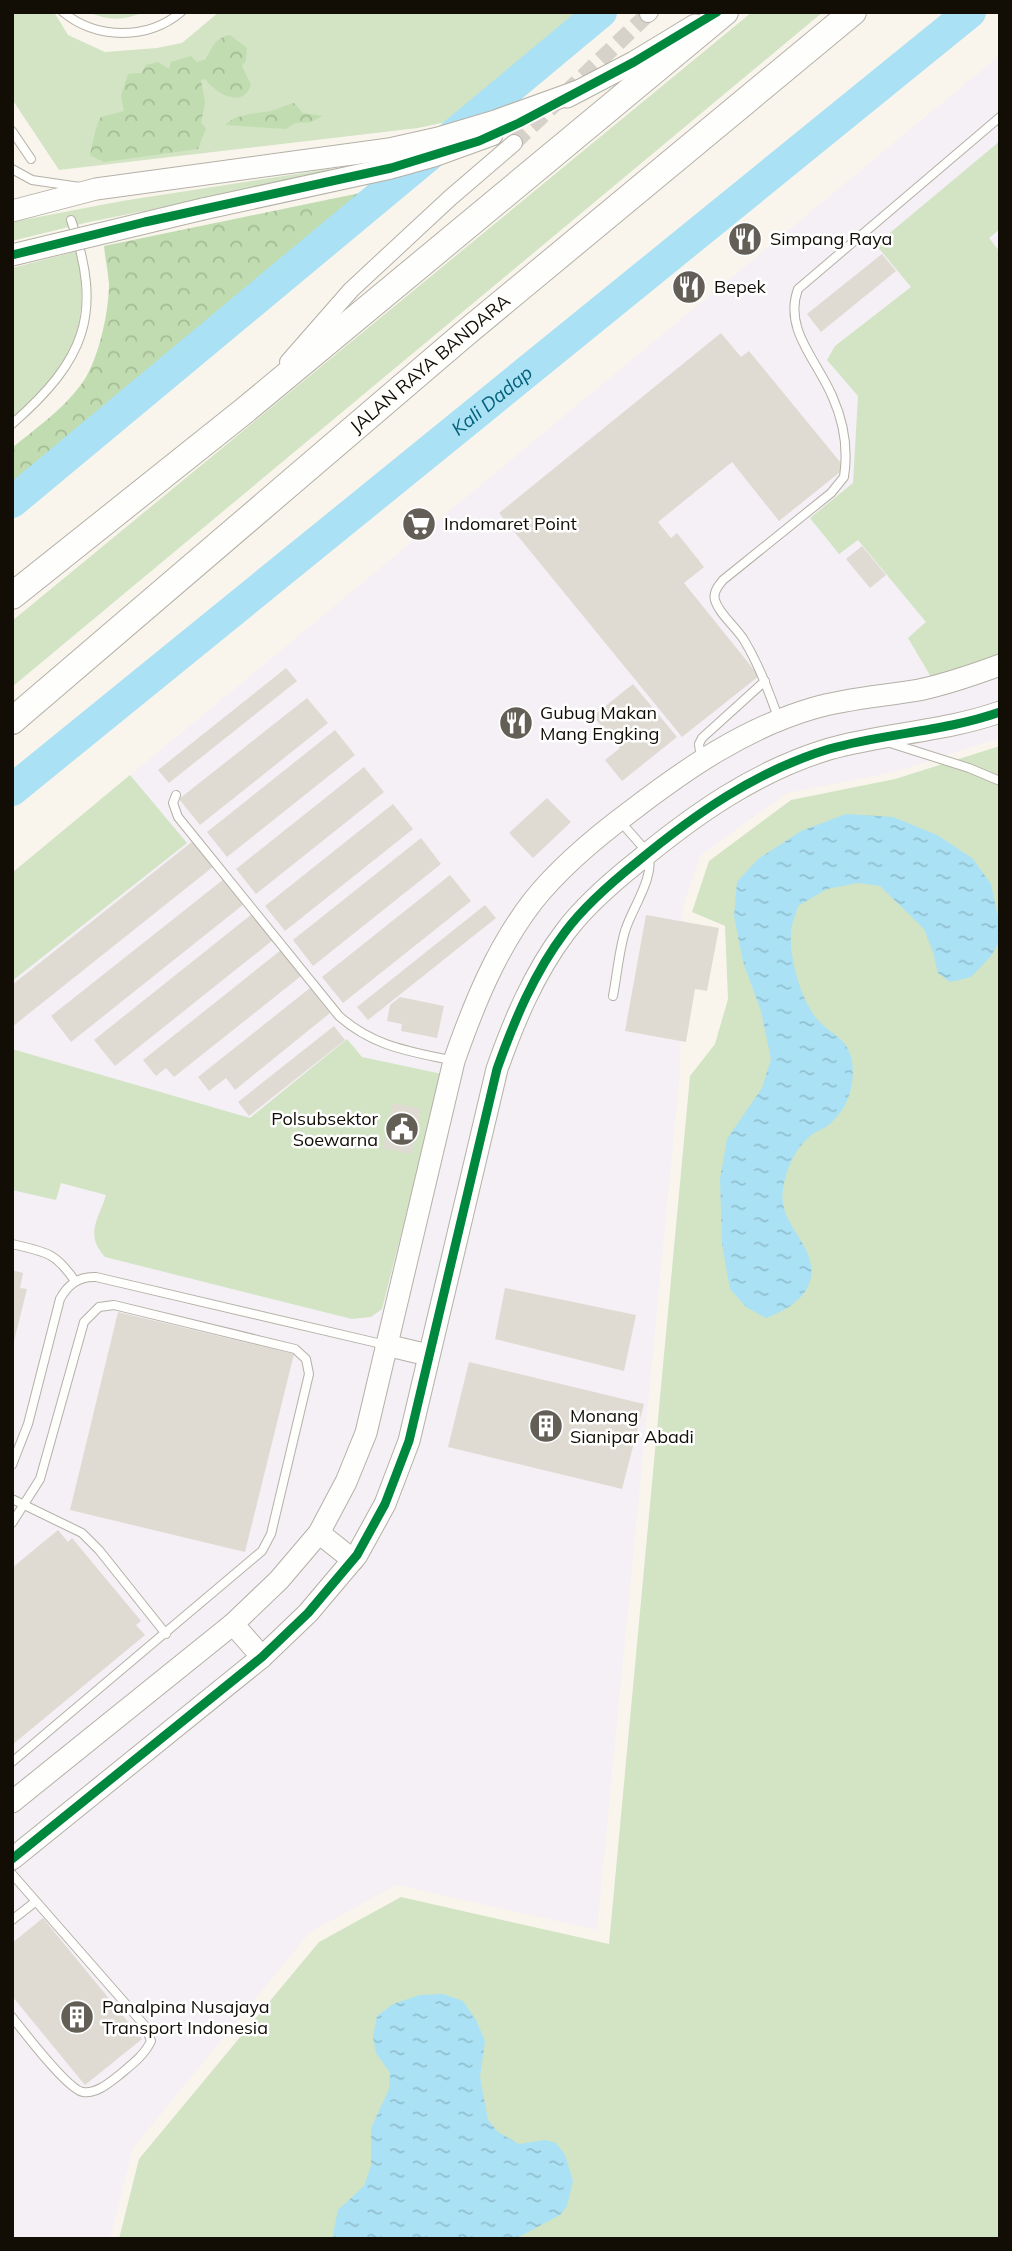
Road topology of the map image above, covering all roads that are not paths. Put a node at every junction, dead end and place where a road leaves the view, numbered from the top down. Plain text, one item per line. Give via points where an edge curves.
1 (63, 12) edge
2 (181, 12) edge
3 (716, 12) edge
4 (725, 12) edge
5 (853, 12) edge
6 (578, 91) junction
7 (1000, 117) edge
8 (12, 131) edge
9 (514, 143) tunnel mouth
10 (31, 159) dead end
11 (12, 169) edge
12 (96, 189) junction
13 (12, 211) edge
14 (71, 220) dead end
15 (12, 255) edge
16 (244, 411) junction
17 (12, 424) edge
18 (12, 596) edge
19 (1000, 666) edge
20 (765, 681) junction
21 (1000, 712) edge
22 (12, 720) edge
23 (779, 720) junction
24 (878, 739) junction
25 (701, 760) junction
26 (1000, 781) edge
27 (176, 795) dead end
28 (619, 820) junction
29 (648, 853) junction
30 (613, 996) dead end
31 (454, 1061) junction
32 (12, 1244) edge
33 (75, 1281) junction
34 (386, 1345) junction
35 (428, 1355) junction
36 (12, 1465) edge
37 (12, 1499) edge
38 (25, 1506) junction
39 (12, 1523) edge
40 (319, 1533) junction
41 (353, 1560) junction
42 (233, 1624) junction
43 (166, 1634) junction
44 (261, 1657) junction
45 (12, 1762) edge
46 (12, 1802) edge
47 (12, 1858) edge
48 (12, 1874) edge
49 (35, 1902) junction
50 (12, 1920) edge
51 (12, 2017) edge

1 - 2 lane via 86,26 122,34 159,27
3 - 6 street
4 - 16 main road
5 - 22 main road, JALAN RAYA BANDARA via 462,336
6 - 12 street via 438,138 325,159
6 - 15 street, bridge via 519,123 434,156
7 - 20 lane via 797,289 793,318 837,408 846,466 844,477 831,493 716,588 715,602 741,636
8 - 10 lane
9 - 16 street via 351,290
11 - 12 lane via 32,180
12 - 13 street
14 - 17 lane via 87,277 82,328 57,381
16 - 18 main road
19 - 23 street via 919,690 816,707
20 - 23 lane
20 - 25 lane via 702,738
21 - 24 street via 931,731
23 - 25 street
24 - 26 lane
24 - 29 street via 830,749 759,776
25 - 28 street
27 - 31 lane via 173,803 178,817 339,1016 376,1041
28 - 29 lane
28 - 31 street via 528,909 491,967
29 - 30 lane via 650,866 625,930
29 - 35 street via 566,930 513,1025 497,1069
31 - 34 street
32 - 33 lane via 58,1259
33 - 34 lane via 96,1277
33 - 36 lane via 60,1299 28,1424
34 - 35 street
34 - 40 street via 366,1433
35 - 41 street via 409,1441 385,1504
37 - 38 lane
38 - 39 lane
38 - 43 lane via 82,1533
38 - 43 lane via 40,1479 84,1322 99,1307 114,1305 299,1351 309,1374 268,1543 255,1560
40 - 41 street
40 - 42 street
41 - 44 street via 308,1613
42 - 44 street
42 - 46 street
43 - 45 lane
44 - 47 street
48 - 49 lane
49 - 50 lane
49 - 51 lane via 146,2027 151,2041 134,2064 106,2085 83,2092 62,2077

